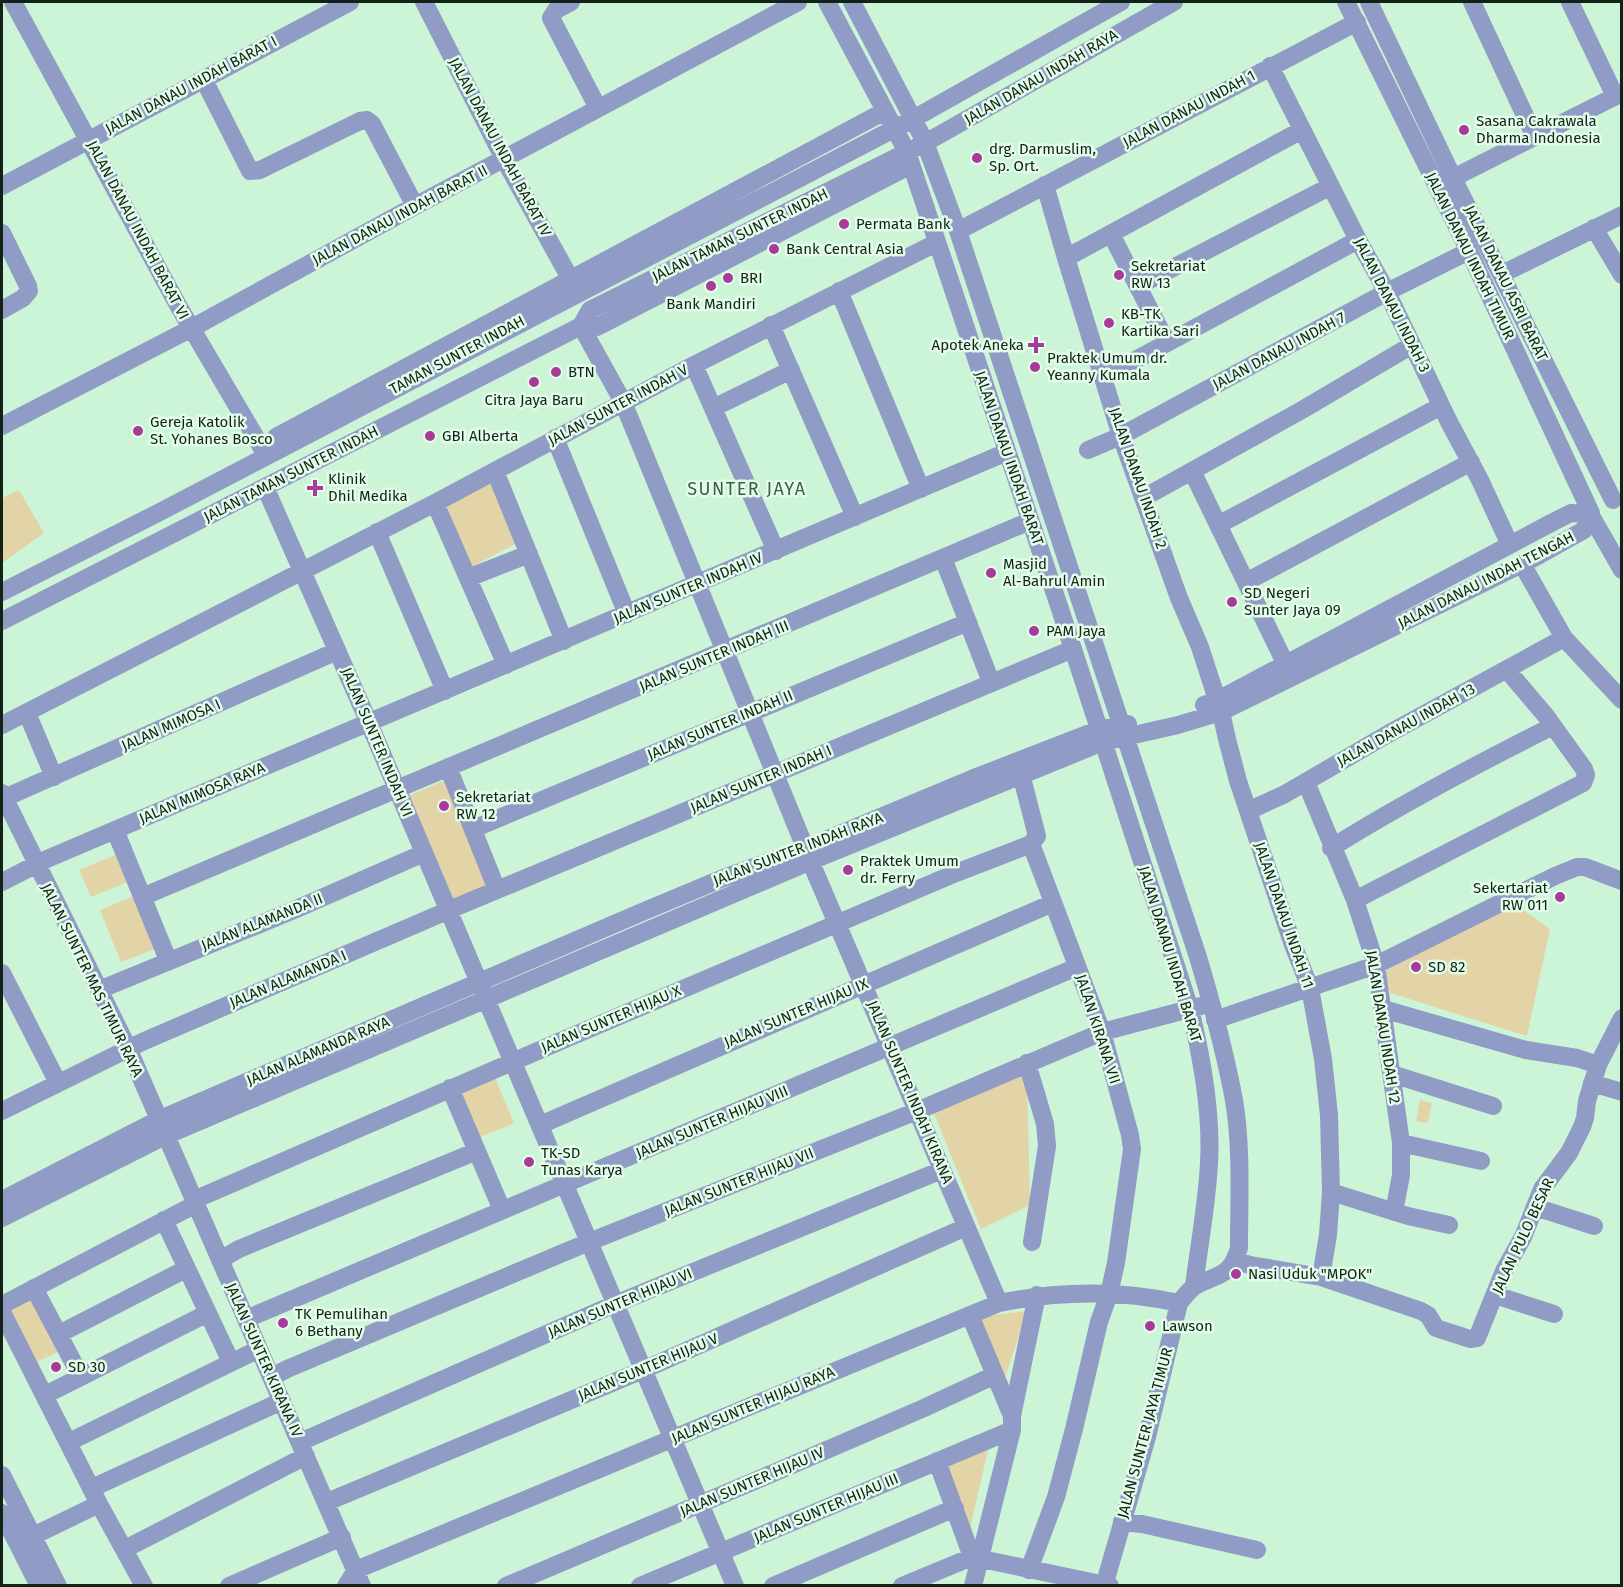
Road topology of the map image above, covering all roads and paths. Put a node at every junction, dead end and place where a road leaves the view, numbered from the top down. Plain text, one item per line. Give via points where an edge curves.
1 (13, 2) edge
2 (350, 2) edge
3 (423, 2) edge
4 (571, 2) edge
5 (798, 2) edge
6 (827, 2) edge
7 (852, 2) edge
8 (1121, 2) edge
9 (1174, 2) edge
10 (1346, 2) edge
11 (1369, 2) edge
12 (1472, 2) edge
13 (1570, 2) edge
14 (1357, 22) junction
15 (1270, 66) junction
16 (204, 80) junction
17 (1618, 94) edge
18 (598, 108) junction
19 (914, 121) junction
20 (892, 124) junction
21 (1302, 130) junction
22 (1535, 137) junction
23 (89, 139) junction
24 (925, 141) junction
25 (908, 155) junction
26 (504, 159) junction
27 (1453, 178) junction
28 (1045, 185) junction
29 (2, 186) edge
30 (1331, 186) junction
31 (416, 206) junction
32 (1622, 215) edge
33 (1594, 228) junction
34 (958, 231) junction
35 (2, 233) edge
36 (1111, 234) junction
37 (1358, 240) junction
38 (936, 243) junction
39 (1469, 252) junction
40 (1066, 258) junction
41 (1502, 274) junction
42 (1622, 275) edge
43 (574, 285) junction
44 (1138, 286) junction
45 (839, 291) junction
46 (1387, 292) junction
47 (2, 310) edge
48 (771, 325) junction
49 (581, 326) junction
50 (192, 328) junction
51 (1167, 343) junction
52 (1412, 345) junction
53 (694, 365) junction
54 (791, 370) junction
55 (1104, 377) junction
56 (622, 402) junction
57 (1441, 406) junction
58 (713, 408) junction
59 (2, 426) edge
60 (1121, 436) junction
61 (555, 438) junction
62 (263, 450) junction
63 (1088, 450) dead end
64 (1007, 452) junction
65 (1471, 462) junction
66 (495, 471) junction
67 (1192, 471) junction
68 (265, 487) junction
69 (921, 489) junction
70 (1617, 497) edge
71 (1143, 498) junction
72 (435, 503) junction
73 (1591, 513) junction
74 (855, 517) junction
75 (1030, 521) junction
76 (1218, 525) junction
77 (377, 532) junction
78 (1510, 545) junction
79 (776, 550) junction
80 (529, 554) junction
81 (943, 558) junction
82 (1522, 564) junction
83 (1622, 570) edge
84 (302, 571) junction
85 (468, 578) junction
86 (1246, 582) junction
87 (698, 584) junction
88 (2, 592) edge
89 (627, 614) junction
90 (2, 621) edge
91 (968, 622) junction
92 (1564, 638) junction
93 (564, 641) junction
94 (1073, 649) junction
95 (337, 651) junction
96 (725, 651) junction
97 (1285, 663) junction
98 (506, 665) junction
99 (1507, 670) junction
100 (991, 682) junction
101 (445, 691) junction
102 (1622, 700) edge
103 (1220, 706) junction
104 (750, 712) junction
105 (27, 713) junction
106 (369, 723) junction
107 (2, 725) edge
108 (1552, 726) junction
109 (1123, 730) junction
110 (1100, 736) junction
111 (448, 767) junction
112 (775, 773) junction
113 (1021, 774) junction
114 (54, 777) junction
115 (1306, 782) junction
116 (397, 790) junction
117 (2, 797) edge
118 (1248, 811) junction
119 (473, 829) junction
120 (115, 830) junction
121 (1031, 844) junction
122 (1331, 848) junction
123 (424, 854) junction
124 (808, 855) junction
125 (35, 864) junction
126 (1622, 881) edge
127 (2, 882) edge
128 (497, 890) junction
129 (142, 897) junction
130 (1355, 900) junction
131 (1053, 903) junction
132 (448, 910) junction
133 (837, 923) junction
134 (168, 960) junction
135 (1376, 965) junction
136 (1077, 967) junction
137 (2, 973) edge
138 (864, 984) junction
139 (1310, 988) junction
140 (99, 990) junction
141 (482, 990) junction
142 (1190, 1009) junction
143 (1383, 1009) junction
144 (1213, 1012) junction
145 (1622, 1018) edge
146 (1102, 1032) junction
147 (890, 1046) junction
148 (128, 1048) junction
149 (513, 1061) junction
150 (1027, 1063) junction
151 (1599, 1065) junction
152 (1392, 1074) junction
153 (58, 1083) junction
154 (1593, 1083) junction
155 (450, 1088) junction
156 (1622, 1092) edge
157 (1493, 1106) dead end
158 (2, 1111) edge
159 (917, 1112) junction
160 (540, 1125) junction
161 (161, 1128) junction
162 (1401, 1143) junction
163 (477, 1151) junction
164 (1481, 1161) dead end
165 (942, 1170) junction
166 (565, 1185) junction
167 (1331, 1192) junction
168 (2, 1200) edge
169 (195, 1202) junction
170 (1535, 1207) junction
171 (502, 1210) junction
172 (1394, 1212) junction
173 (2, 1218) edge
174 (164, 1220) junction
175 (1449, 1225) dead end
176 (1594, 1226) dead end
177 (966, 1227) junction
178 (589, 1242) junction
179 (1032, 1242) dead end
180 (220, 1260) junction
181 (1236, 1261) junction
182 (186, 1269) junction
183 (1321, 1278) junction
184 (1194, 1286) junction
185 (34, 1288) junction
186 (1109, 1294) junction
187 (1495, 1294) junction
188 (1037, 1295) junction
189 (999, 1303) junction
190 (1179, 1303) junction
191 (615, 1304) junction
192 (2, 1305) edge
193 (2, 1312) edge
194 (208, 1313) junction
195 (1554, 1314) dead end
196 (970, 1315) junction
197 (246, 1319) junction
198 (59, 1334) junction
199 (259, 1349) junction
200 (231, 1362) junction
201 (643, 1370) junction
202 (995, 1375) junction
203 (81, 1377) junction
204 (272, 1377) junction
205 (45, 1395) junction
206 (282, 1401) junction
207 (1012, 1423) junction
208 (672, 1439) junction
209 (69, 1442) junction
210 (303, 1449) junction
211 (937, 1461) junction
212 (2, 1475) edge
213 (95, 1496) junction
214 (327, 1502) junction
215 (700, 1505) junction
216 (955, 1508) junction
217 (2, 1514) edge
218 (1122, 1522) junction
219 (342, 1537) junction
220 (17, 1544) edge
221 (125, 1549) junction
222 (1257, 1551) dead end
223 (721, 1552) junction
224 (976, 1558) junction
225 (1029, 1570) junction
226 (362, 1574) edge
227 (1106, 1585) edge
228 (39, 1586) edge
229 (58, 1586) edge
230 (144, 1586) edge
231 (229, 1586) edge
232 (346, 1586) edge
233 (506, 1586) edge
234 (640, 1586) edge
235 (735, 1586) edge
236 (773, 1586) edge
237 (903, 1586) edge
238 (973, 1586) edge

1 - 23 street, JALAN DANAU INDAH BARAT VI
2 - 16 street, JALAN DANAU INDAH BARAT I
3 - 26 street, JALAN DANAU INDAH BARAT IV
4 - 18 street via 556,10 551,18
5 - 18 street, JALAN DANAU INDAH BARAT II
6 - 20 street, JALAN DANAU INDAH BARAT
7 - 19 street, JALAN DANAU INDAH BARAT
8 - 19 street, JALAN DANAU INDAH RAYA
9 - 24 street, JALAN DANAU INDAH RAYA
10 - 14 street, JALAN DANAU INDAH TIMUR
11 - 27 street, JALAN DANAU ASRI BARAT
12 - 22 street
13 - 17 street
14 - 15 street, JALAN DANAU INDAH 1
14 - 39 street, JALAN DANAU INDAH TIMUR
15 - 21 street, JALAN DANAU INDAH 3
15 - 28 street, JALAN DANAU INDAH 1
16 - 23 street, JALAN DANAU INDAH BARAT I
16 - 31 street via 250,171 260,170 367,120
17 - 22 street
18 - 26 street, JALAN DANAU INDAH BARAT II
19 - 20 street, TAMAN SUNTER INDAH
19 - 24 street, JALAN DANAU INDAH BARAT
20 - 25 street, JALAN DANAU INDAH BARAT
20 - 43 street, TAMAN SUNTER INDAH via 653,256
21 - 30 street, JALAN DANAU INDAH 3
21 - 36 street
22 - 27 street
23 - 29 street, JALAN DANAU INDAH BARAT I
23 - 50 street, JALAN DANAU INDAH BARAT VI
24 - 25 street, JALAN DANAU INDAH RAYA
24 - 34 street, JALAN DANAU INDAH BARAT
25 - 38 street, JALAN DANAU INDAH BARAT
25 - 49 street, JALAN TAMAN SUNTER INDAH via 748,239 590,310
26 - 31 street, JALAN DANAU INDAH BARAT II
26 - 43 street, JALAN DANAU INDAH BARAT IV
27 - 41 street, JALAN DANAU ASRI BARAT
28 - 34 street, JALAN DANAU INDAH 1
28 - 40 street, JALAN DANAU INDAH 2
30 - 37 street, JALAN DANAU INDAH 3
30 - 44 street
31 - 50 street, JALAN DANAU INDAH BARAT II
32 - 33 street
33 - 41 street
33 - 42 street
34 - 109 street, JALAN DANAU INDAH BARAT
35 - 47 street via 29,291
36 - 40 street
36 - 44 street
37 - 46 street, JALAN DANAU INDAH 3
37 - 51 street
38 - 45 street, JALAN SUNTER INDAH V
38 - 64 street, JALAN DANAU INDAH BARAT
39 - 46 street, JALAN DANAU INDAH 7
39 - 73 street, JALAN DANAU INDAH TIMUR
40 - 55 street, JALAN DANAU INDAH 2
41 - 70 street, JALAN DANAU ASRI BARAT
43 - 62 street, TAMAN SUNTER INDAH
44 - 51 street
45 - 48 street, JALAN SUNTER INDAH V
45 - 69 street
46 - 52 street, JALAN DANAU INDAH 3
46 - 60 street, JALAN DANAU INDAH 7
48 - 53 street, JALAN SUNTER INDAH V
48 - 54 street
49 - 56 street, JALAN SUNTER INDAH KIRANA
49 - 68 street, JALAN TAMAN SUNTER INDAH
50 - 59 street, JALAN DANAU INDAH BARAT II
50 - 62 street, JALAN DANAU INDAH BARAT VI
51 - 55 street
52 - 57 street, JALAN DANAU INDAH 3
52 - 67 street
53 - 56 street, JALAN SUNTER INDAH V
53 - 58 street
54 - 58 street
54 - 74 street
55 - 60 street, JALAN DANAU INDAH 2
56 - 61 street, JALAN SUNTER INDAH V
56 - 87 street, JALAN SUNTER INDAH KIRANA
57 - 65 street, JALAN DANAU INDAH 3
57 - 76 street
58 - 79 street
60 - 63 street, JALAN DANAU INDAH 7
60 - 71 street, JALAN DANAU INDAH 2
61 - 66 street, JALAN SUNTER INDAH V
61 - 89 street
62 - 88 street, TAMAN SUNTER INDAH
64 - 69 street, JALAN SUNTER INDAH IV
64 - 75 street, JALAN DANAU INDAH BARAT
65 - 78 street, JALAN DANAU INDAH 3
65 - 86 street
66 - 72 street, JALAN SUNTER INDAH V
66 - 80 street
67 - 71 street
67 - 76 street
68 - 84 street, JALAN SUNTER INDAH VI
68 - 90 street, JALAN TAMAN SUNTER INDAH
69 - 74 street, JALAN SUNTER INDAH IV
70 - 73 street
71 - 103 street, JALAN DANAU INDAH 2
72 - 77 street, JALAN SUNTER INDAH V
72 - 85 street
73 - 78 street, JALAN DANAU INDAH TENGAH via 1571,513
73 - 82 street, JALAN DANAU INDAH TENGAH via 1584,530
73 - 83 street, JALAN DANAU INDAH TIMUR
74 - 79 street, JALAN SUNTER INDAH IV
75 - 81 street, JALAN SUNTER INDAH III
75 - 94 street, JALAN DANAU INDAH BARAT
76 - 86 street
77 - 84 street, JALAN SUNTER INDAH V
77 - 101 street
78 - 97 street, JALAN DANAU INDAH TENGAH
79 - 87 street, JALAN SUNTER INDAH IV
80 - 85 street
80 - 93 street
81 - 91 street
81 - 96 street, JALAN SUNTER INDAH III
82 - 92 street
82 - 103 street, JALAN DANAU INDAH TENGAH
84 - 95 street, JALAN SUNTER INDAH VI
84 - 105 street, JALAN SUNTER INDAH V
85 - 98 street
86 - 97 street
87 - 89 street, JALAN SUNTER INDAH IV
87 - 96 street, JALAN SUNTER INDAH KIRANA
89 - 93 street, JALAN SUNTER INDAH IV
91 - 100 street
91 - 104 street, JALAN SUNTER INDAH II
92 - 99 street, JALAN DANAU INDAH 13
92 - 102 street
93 - 98 street, JALAN SUNTER INDAH IV
94 - 100 street, JALAN SUNTER INDAH I
94 - 110 street, JALAN DANAU INDAH BARAT
95 - 106 street, JALAN SUNTER INDAH VI
95 - 114 street, JALAN MIMOSA I
96 - 104 street, JALAN SUNTER INDAH KIRANA
96 - 111 street, JALAN SUNTER INDAH III
97 - 103 street, JALAN DANAU INDAH TENGAH
98 - 101 street, JALAN SUNTER INDAH IV
99 - 108 street
99 - 115 street, JALAN DANAU INDAH 13
100 - 112 street, JALAN SUNTER INDAH I
101 - 106 street, JALAN SUNTER INDAH IV
103 - 109 street, JALAN DANAU INDAH TENGAH via 1178,725
103 - 118 street, JALAN DANAU INDAH 11
104 - 112 street, JALAN SUNTER INDAH KIRANA
104 - 119 street, JALAN SUNTER INDAH II
105 - 107 street, JALAN SUNTER INDAH V
105 - 114 street
106 - 116 street, JALAN SUNTER INDAH VI
106 - 120 street, JALAN MIMOSA RAYA
108 - 122 street via 1386,813
108 - 130 street via 1584,770 1582,783
109 - 110 street, JALAN SUNTER INDAH RAYA
109 - 144 street, JALAN DANAU INDAH BARAT
110 - 113 street, JALAN SUNTER INDAH RAYA
110 - 124 street, JALAN SUNTER INDAH RAYA via 974,778
110 - 142 street, JALAN DANAU INDAH BARAT
111 - 116 street, JALAN SUNTER INDAH III
111 - 119 street
112 - 124 street, JALAN SUNTER INDAH KIRANA
112 - 128 street, JALAN SUNTER INDAH I
113 - 121 street, JALAN KIRANA VII via 1037,836
113 - 124 street, JALAN SUNTER INDAH RAYA
114 - 117 street, JALAN MIMOSA I
115 - 118 street, JALAN DANAU INDAH 13
115 - 122 street, JALAN DANAU INDAH 12
116 - 123 street, JALAN SUNTER INDAH VI
116 - 129 street, JALAN SUNTER INDAH III
117 - 125 street, JALAN SUNTER MAS TIMUR RAYA
118 - 139 street, JALAN DANAU INDAH 11
119 - 128 street
120 - 125 street, JALAN MIMOSA RAYA
120 - 129 street
121 - 131 street, JALAN KIRANA VII
121 - 133 street, JALAN SUNTER HIJAU X
122 - 130 street, JALAN DANAU INDAH 12
123 - 132 street, JALAN SUNTER INDAH VI
123 - 134 street, JALAN ALAMANDA II
124 - 133 street, JALAN SUNTER INDAH KIRANA
124 - 141 street, JALAN SUNTER INDAH RAYA via 721,879
125 - 127 street, JALAN MIMOSA RAYA
125 - 140 street, JALAN SUNTER MAS TIMUR RAYA
126 - 135 street, JALAN SUNTER HIJAU VII via 1577,867
128 - 132 street, JALAN SUNTER INDAH I
129 - 134 street
130 - 135 street, JALAN DANAU INDAH 12
131 - 136 street, JALAN KIRANA VII
131 - 138 street, JALAN SUNTER HIJAU IX
132 - 141 street, JALAN SUNTER INDAH VI
132 - 148 street, JALAN ALAMANDA I
133 - 138 street, JALAN SUNTER INDAH KIRANA
133 - 149 street, JALAN SUNTER HIJAU X
134 - 140 street, JALAN ALAMANDA II
135 - 139 street, JALAN SUNTER HIJAU VII
135 - 143 street, JALAN DANAU INDAH 12
136 - 146 street, JALAN KIRANA VII
136 - 147 street, JALAN SUNTER HIJAU VIII
137 - 153 street
138 - 147 street, JALAN SUNTER INDAH KIRANA
138 - 160 street, JALAN SUNTER HIJAU IX
139 - 144 street, JALAN SUNTER HIJAU VII
139 - 167 street, JALAN DANAU INDAH 11 via 1326,1085
140 - 148 street, JALAN SUNTER MAS TIMUR RAYA
141 - 149 street, JALAN SUNTER INDAH VI
141 - 161 street, JALAN ALAMANDA RAYA
142 - 144 street, JALAN SUNTER HIJAU VII
142 - 146 street, JALAN SUNTER HIJAU VII
142 - 184 street, JALAN DANAU INDAH BARAT via 1201,1061 1209,1138
143 - 151 street via 1526,1050
143 - 152 street, JALAN DANAU INDAH 12
144 - 181 street, JALAN DANAU INDAH BARAT via 1234,1101 1238,1141
145 - 151 street, JALAN PULO BESAR
146 - 150 street, JALAN SUNTER HIJAU VII
146 - 186 street, JALAN KIRANA VII via 1132,1149
147 - 159 street, JALAN SUNTER INDAH KIRANA
147 - 166 street, JALAN SUNTER HIJAU VIII
148 - 153 street, JALAN ALAMANDA I
148 - 161 street, JALAN SUNTER MAS TIMUR RAYA
149 - 155 street, JALAN SUNTER HIJAU X
149 - 160 street, JALAN SUNTER INDAH VI
150 - 159 street, JALAN SUNTER HIJAU VII
150 - 179 street via 1045,1124 1047,1146
151 - 154 street, JALAN PULO BESAR
152 - 157 street
152 - 162 street, JALAN DANAU INDAH 12
153 - 158 street, JALAN ALAMANDA I
154 - 156 street
154 - 170 street, JALAN PULO BESAR via 1582,1127 1569,1153 1547,1179
155 - 163 street
155 - 169 street, JALAN SUNTER HIJAU X
159 - 165 street, JALAN SUNTER INDAH KIRANA
159 - 178 street, JALAN SUNTER HIJAU VII
160 - 166 street, JALAN SUNTER INDAH VI
161 - 168 street
161 - 169 street, JALAN SUNTER KIRANA IV
161 - 173 street
162 - 164 street
162 - 172 street, JALAN DANAU INDAH 12 via 1401,1175
163 - 171 street
163 - 180 street
165 - 177 street, JALAN SUNTER INDAH KIRANA
165 - 191 street, JALAN SUNTER HIJAU VI
166 - 171 street, JALAN SUNTER HIJAU VIII
166 - 178 street, JALAN SUNTER INDAH VI
167 - 172 street
167 - 183 street, JALAN DANAU INDAH 11
169 - 174 street, JALAN SUNTER HIJAU X
169 - 180 street, JALAN SUNTER KIRANA IV
170 - 176 street
170 - 187 street, JALAN PULO BESAR
171 - 197 street, JALAN SUNTER HIJAU VIII
172 - 175 street
174 - 182 street
174 - 185 street, JALAN SUNTER HIJAU X
177 - 189 street, JALAN SUNTER INDAH KIRANA
177 - 201 street, JALAN SUNTER HIJAU V
178 - 191 street, JALAN SUNTER INDAH VI
178 - 204 street, JALAN SUNTER HIJAU VII
180 - 197 street, JALAN SUNTER KIRANA IV
181 - 183 street
181 - 184 street via 1221,1275
182 - 194 street
182 - 198 street
183 - 187 street, JALAN PULO BESAR via 1421,1311 1436,1328 1473,1339 1477,1338
184 - 190 street, JALAN SUNTER JAYA TIMUR
185 - 192 street, JALAN SUNTER HIJAU X
185 - 198 street
186 - 188 street, JALAN SUNTER HIJAU RAYA
186 - 190 street, JALAN SUNTER HIJAU RAYA
186 - 225 street, JALAN KIRANA VII via 1098,1322 1056,1497
187 - 195 street
188 - 189 street, JALAN SUNTER HIJAU RAYA
188 - 207 street
189 - 196 street, JALAN SUNTER HIJAU RAYA
190 - 218 street, JALAN SUNTER JAYA TIMUR
191 - 201 street, JALAN SUNTER INDAH VI
191 - 210 street, JALAN SUNTER HIJAU VI
193 - 205 street
194 - 200 street
194 - 203 street
196 - 202 street
196 - 208 street, JALAN SUNTER HIJAU RAYA
197 - 199 street, JALAN SUNTER KIRANA IV
198 - 203 street
199 - 200 street
199 - 204 street, JALAN SUNTER KIRANA IV
200 - 209 street
201 - 208 street, JALAN SUNTER INDAH VI
201 - 214 street, JALAN SUNTER HIJAU V
202 - 207 street
202 - 215 street, JALAN SUNTER HIJAU IV
203 - 205 street
204 - 206 street, JALAN SUNTER KIRANA IV
205 - 209 street
206 - 210 street, JALAN SUNTER KIRANA IV
206 - 213 street
207 - 211 street, JALAN SUNTER HIJAU III
207 - 224 street
208 - 215 street, JALAN SUNTER INDAH VI
208 - 226 street, JALAN SUNTER HIJAU RAYA
209 - 213 street
210 - 214 street, JALAN SUNTER KIRANA IV
210 - 221 street, JALAN SUNTER HIJAU VI
211 - 216 street
211 - 223 street, JALAN SUNTER HIJAU III
212 - 220 street
213 - 220 street
213 - 221 street
214 - 219 street, JALAN SUNTER KIRANA IV
215 - 223 street, JALAN SUNTER INDAH VI
215 - 233 street, JALAN SUNTER HIJAU IV
216 - 224 street
216 - 236 street
217 - 220 street
218 - 222 street
218 - 227 street, JALAN SUNTER JAYA TIMUR
219 - 226 street, JALAN SUNTER KIRANA IV
219 - 231 street
220 - 228 street
220 - 229 street
221 - 230 street
223 - 234 street, JALAN SUNTER HIJAU III
223 - 235 street, JALAN SUNTER INDAH VI
224 - 225 street
224 - 237 street
224 - 238 street
225 - 227 street
226 - 232 street

